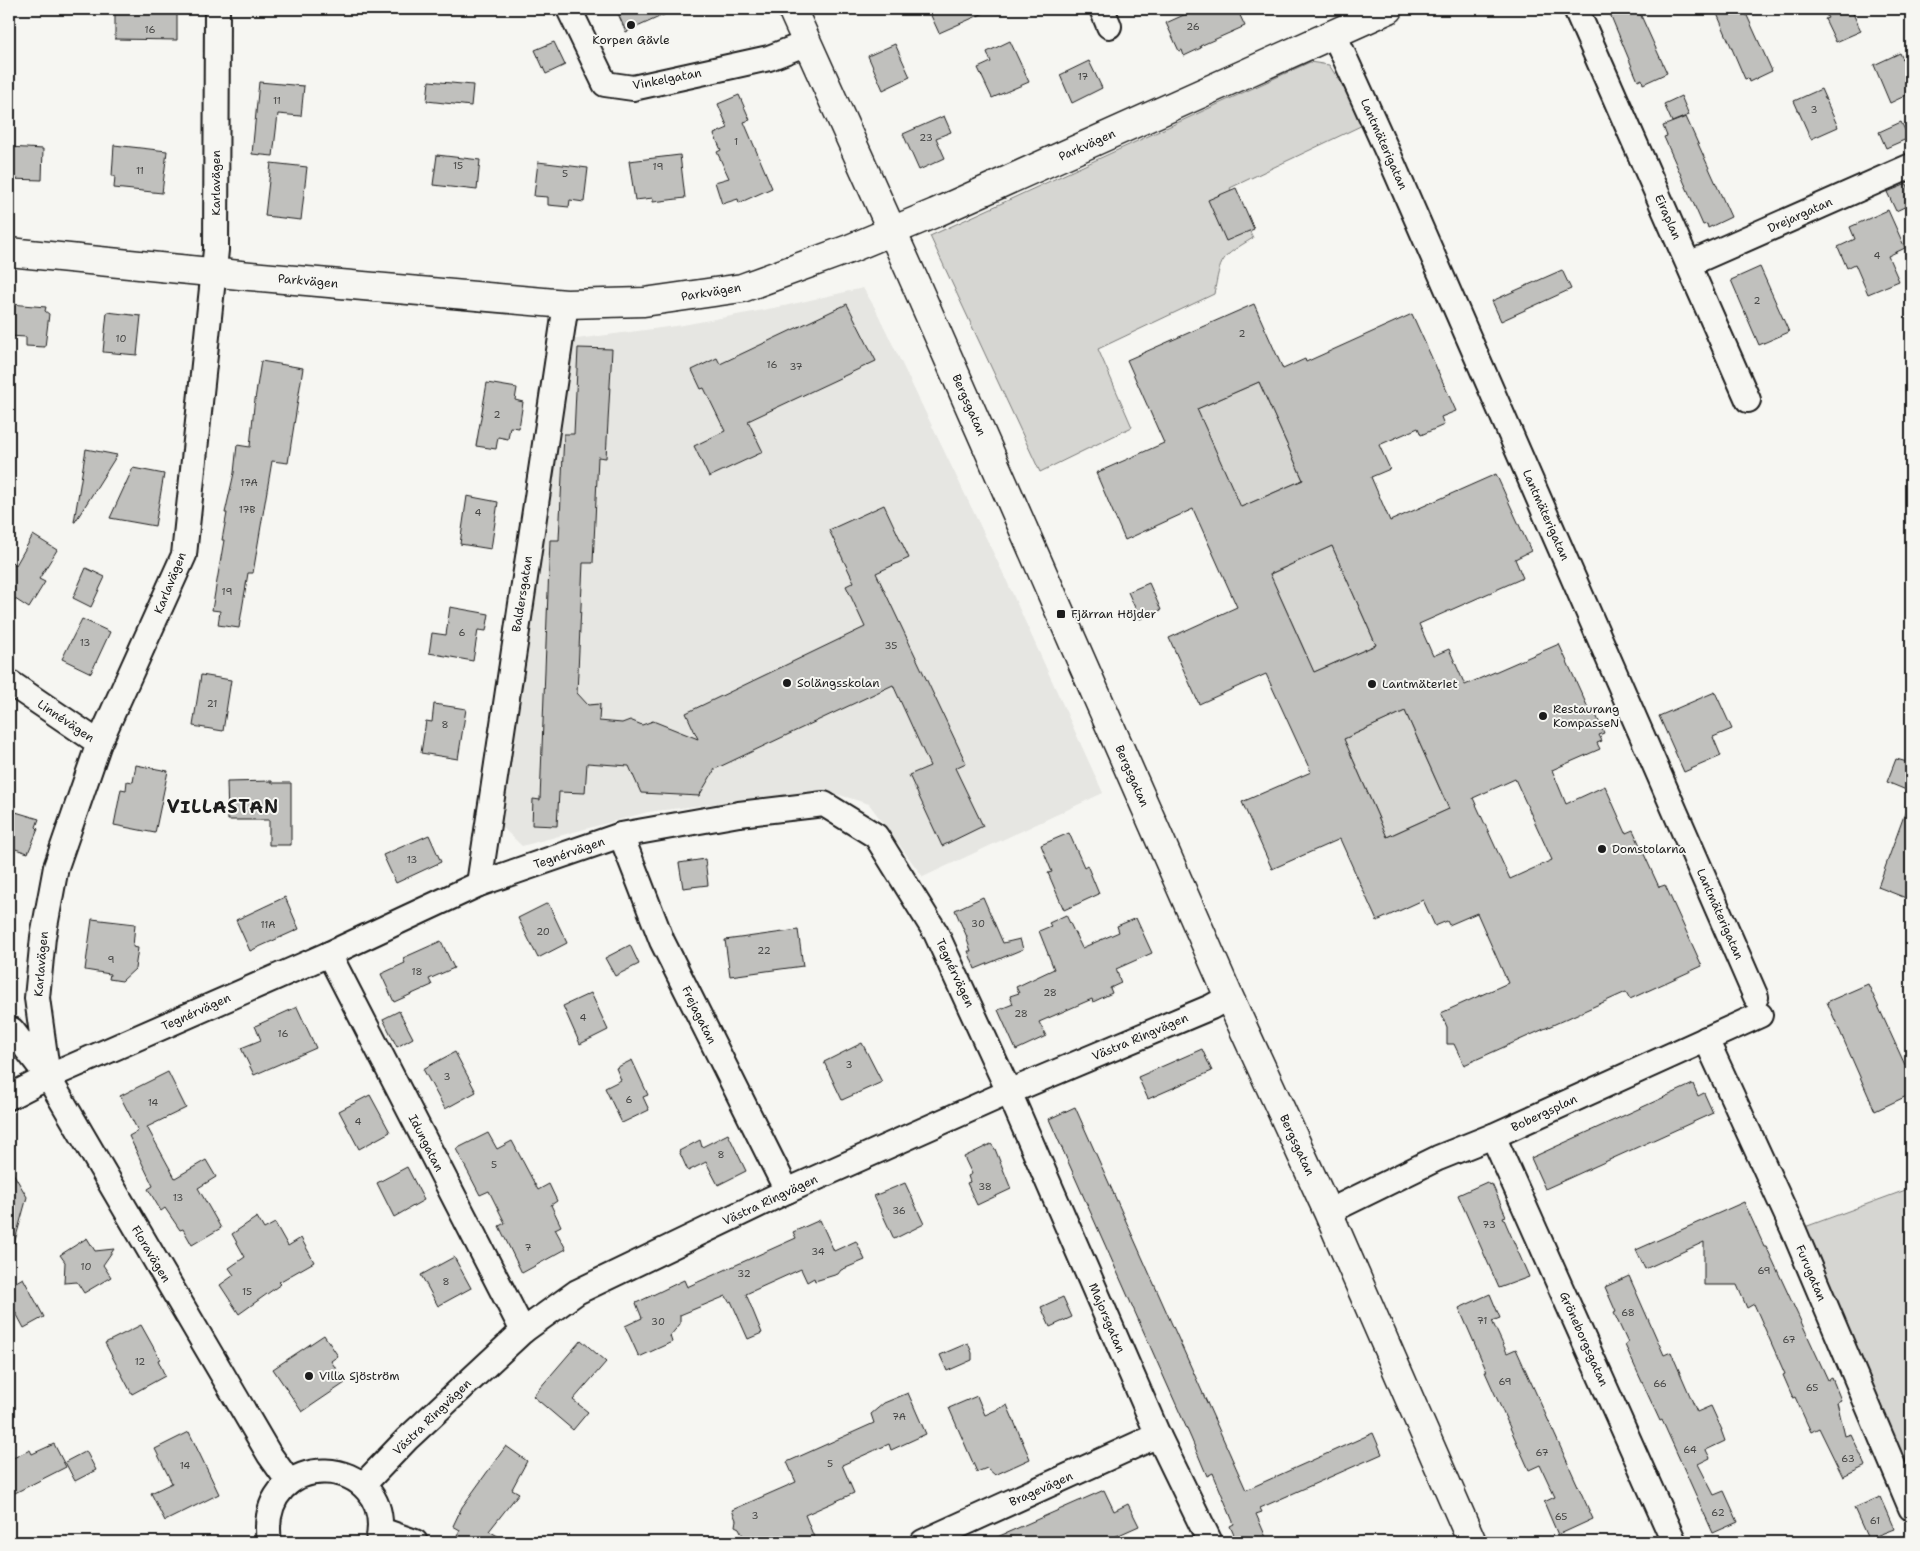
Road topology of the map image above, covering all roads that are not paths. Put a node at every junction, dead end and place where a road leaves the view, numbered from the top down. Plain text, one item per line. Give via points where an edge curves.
1 (217, 9) edge
2 (569, 9) edge
3 (792, 9) edge
4 (1389, 9) edge
5 (1559, 9) edge
6 (1576, 9) edge
7 (1334, 34) junction
8 (1588, 34) junction
9 (807, 42) junction
10 (1911, 166) edge
11 (892, 230) junction
12 (9, 252) edge
13 (1689, 264) junction
14 (214, 272) junction
15 (566, 304) junction
16 (1748, 400) dead end
17 (9, 682) edge
18 (99, 743) junction
19 (621, 835) junction
20 (479, 884) junction
21 (329, 954) junction
22 (1229, 997) junction
23 (1758, 1006) joint
24 (9, 1030) edge
25 (1706, 1039) junction
26 (48, 1077) junction
27 (1009, 1092) junction
28 (9, 1097) edge
29 (1493, 1136) junction
30 (787, 1191) junction
31 (1328, 1212) junction
32 (523, 1331) junction
33 (1158, 1435) junction
34 (289, 1482) junction
35 (363, 1485) junction
36 (1911, 1508) edge
37 (380, 1536) edge
38 (270, 1542) edge
39 (415, 1542) edge
40 (923, 1542) edge
41 (1210, 1542) edge
42 (1472, 1542) edge
43 (1674, 1542) edge

1 - 14 street, Karlavägen
2 - 9 street, Vinkelgatan via 606,84 633,88 769,58
3 - 9 street, Bergsgatan
4 - 7 street, Parkvägen
5 - 8 street, Eiraplan
6 - 8 street, Eiraplan
7 - 11 street, Parkvägen
7 - 23 street, Lantmäterigatan
8 - 13 street, Eiraplan
9 - 11 street, Bergsgatan
10 - 13 street, Drejargatan
11 - 15 street, Parkvägen via 742,288 644,302
11 - 22 street, Bergsgatan
12 - 14 street, Parkvägen
13 - 16 street, Eiraplan
14 - 15 street, Parkvägen
14 - 18 street, Karlavägen via 184,555
15 - 20 street, Baldersgatan
17 - 18 street, Linnévägen
18 - 26 street, Karlavägen via 56,867 42,937 37,998
19 - 20 street, Tegnérvägen
19 - 27 street, Tegnérvägen via 739,814 824,804 876,836 936,933
19 - 30 street, Frejagatan via 662,941
20 - 21 street, Tegnérvägen
21 - 26 street, Tegnérvägen
21 - 32 street, Idungatan
22 - 27 street, Västra Ringvägen
22 - 31 street, Bergsgatan
23 - 25 street, Bobergsplan
24 - 26 street, Floravägen
25 - 29 street, Bobergsplan
25 - 36 street, Furugatan via 1794,1231
26 - 28 street, Tegnérvägen
26 - 34 street, Floravägen via 269,1454
27 - 30 street, Västra Ringvägen
27 - 33 street, Majorsgatan
29 - 31 street, Bobergsplan via 1438,1158
29 - 43 street, Gröneborgsgatan
30 - 32 street, Västra Ringvägen via 577,1292
31 - 42 street, Bergsgatan
32 - 35 street, Västra Ringvägen
33 - 40 street, Bragevägen
33 - 41 street, Majorsgatan
34 - 35 street via 303,1474 326,1470 350,1476
34 - 38 street via 277,1494 270,1510 267,1526
35 - 37 street via 379,1513
37 - 39 street

